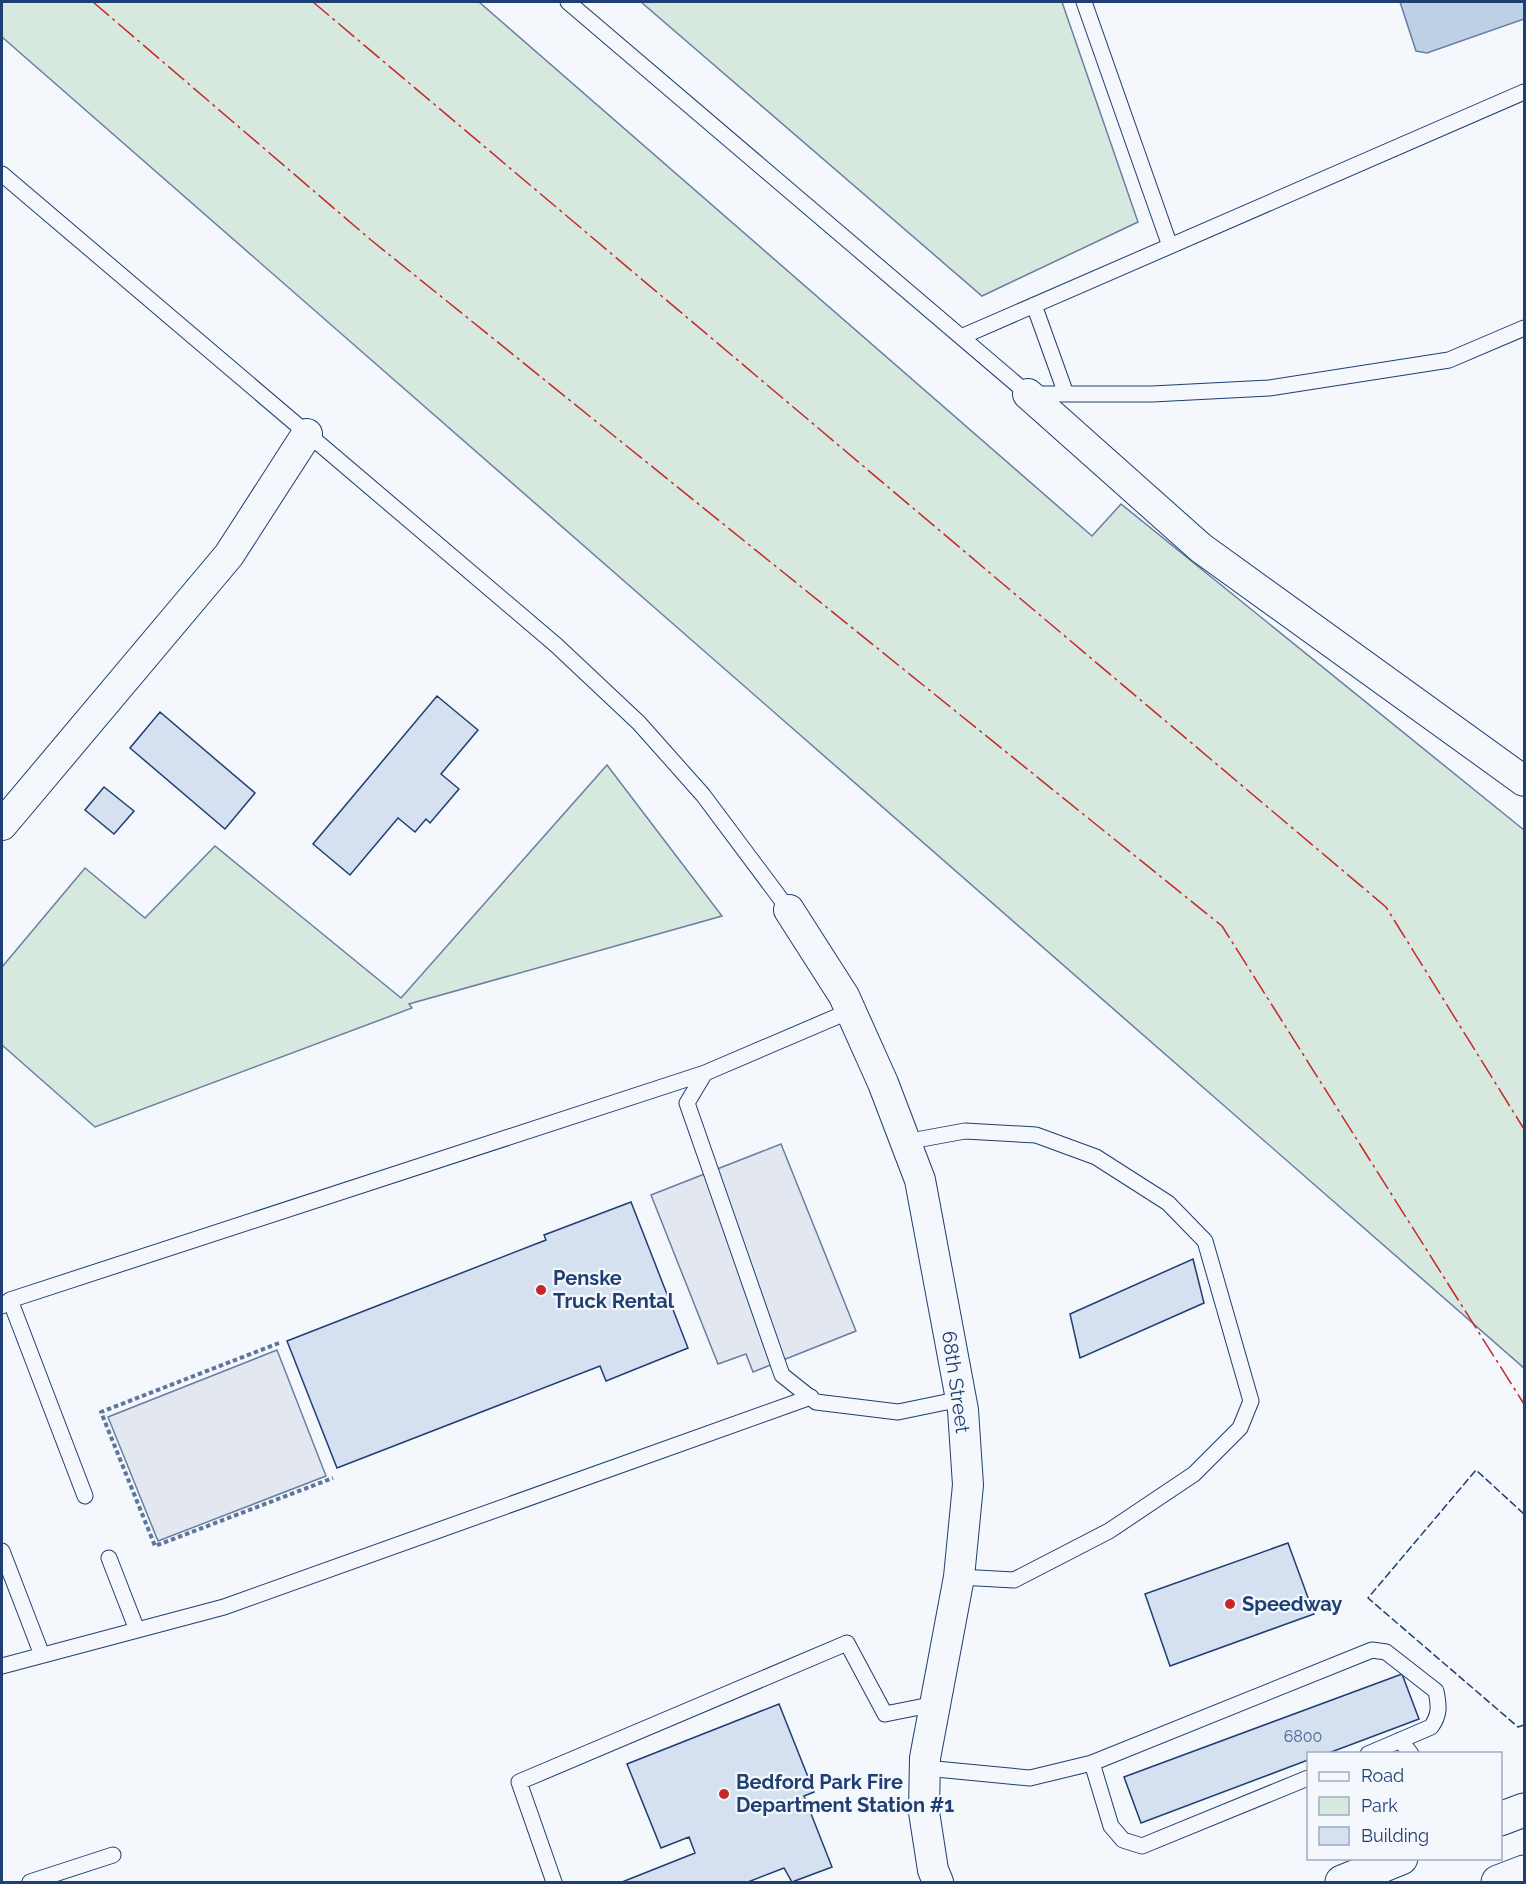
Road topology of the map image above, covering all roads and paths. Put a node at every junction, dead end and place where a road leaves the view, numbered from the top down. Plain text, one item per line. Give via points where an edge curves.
1 (568, 2) edge
2 (1084, 2) edge
3 (1524, 92) edge
4 (2, 174) edge
5 (1170, 246) junction
6 (1034, 305) junction
7 (1524, 327) edge
8 (961, 337) junction
9 (1028, 394) junction
10 (1066, 394) junction
11 (307, 434) junction
12 (1524, 781) edge
13 (2, 825) edge
14 (789, 910) joint
15 (850, 1011) junction
16 (705, 1073) junction
17 (905, 1142) junction
18 (6, 1303) edge
19 (279, 1343) dead end
20 (811, 1397) junction
21 (961, 1399) junction
22 (333, 1478) dead end
23 (86, 1496) dead end
24 (2, 1551) edge
25 (110, 1558) dead end
26 (959, 1578) junction
27 (137, 1630) junction
28 (42, 1655) junction
29 (2, 1666) edge
30 (935, 1704) junction
31 (1400, 1740) junction
32 (1370, 1752) edge
33 (1409, 1752) edge
34 (1092, 1763) junction
35 (925, 1768) junction
36 (1307, 1778) edge
37 (1502, 1802) edge
38 (1524, 1809) edge
39 (1502, 1818) edge
40 (113, 1855) dead end
41 (1394, 1860) edge
42 (1524, 1872) edge
43 (1342, 1874) edge
44 (30, 1882) edge
45 (554, 1882) edge
46 (938, 1882) edge
47 (1335, 1882) edge
48 (1498, 1882) edge

1 - 8 lane
2 - 5 lane
3 - 5 lane
4 - 11 lane
5 - 6 lane
6 - 8 lane
6 - 10 lane
7 - 10 lane via 1449,360 1269,388
8 - 9 lane
9 - 10 lane
9 - 12 street via 1201,548
11 - 13 street via 229,555
11 - 14 lane via 556,645 639,723 703,795
14 - 15 street, 68th Street
15 - 16 lane
15 - 17 street, 68th Street
16 - 18 lane
16 - 20 lane via 687,1103 782,1376
17 - 21 street, 68th Street via 920,1180
17 - 26 lane via 965,1131 1036,1135 1096,1157 1168,1203 1205,1241 1251,1401 1240,1428 1194,1474 1109,1531 1014,1580
18 - 23 lane
19 - 22 path via 101,1412 155,1546
20 - 21 lane via 816,1402 898,1412
20 - 27 lane via 224,1607
21 - 26 street, 68th Street via 968,1485
24 - 28 lane
25 - 27 lane
26 - 30 street, 68th Street
27 - 28 lane
28 - 29 lane
30 - 35 street, 68th Street
30 - 45 lane via 885,1714 847,1643 519,1782
31 - 32 lane
31 - 33 lane
31 - 34 lane via 1431,1727 1438,1718 1436,1691 1386,1652 1372,1650
34 - 35 lane via 1030,1778
34 - 36 lane via 1111,1826 1122,1840 1142,1846
35 - 46 street, 68th Street via 924,1812
37 - 38 lane
38 - 39 main road
40 - 44 lane
41 - 43 main road
42 - 48 main road
43 - 47 lane

